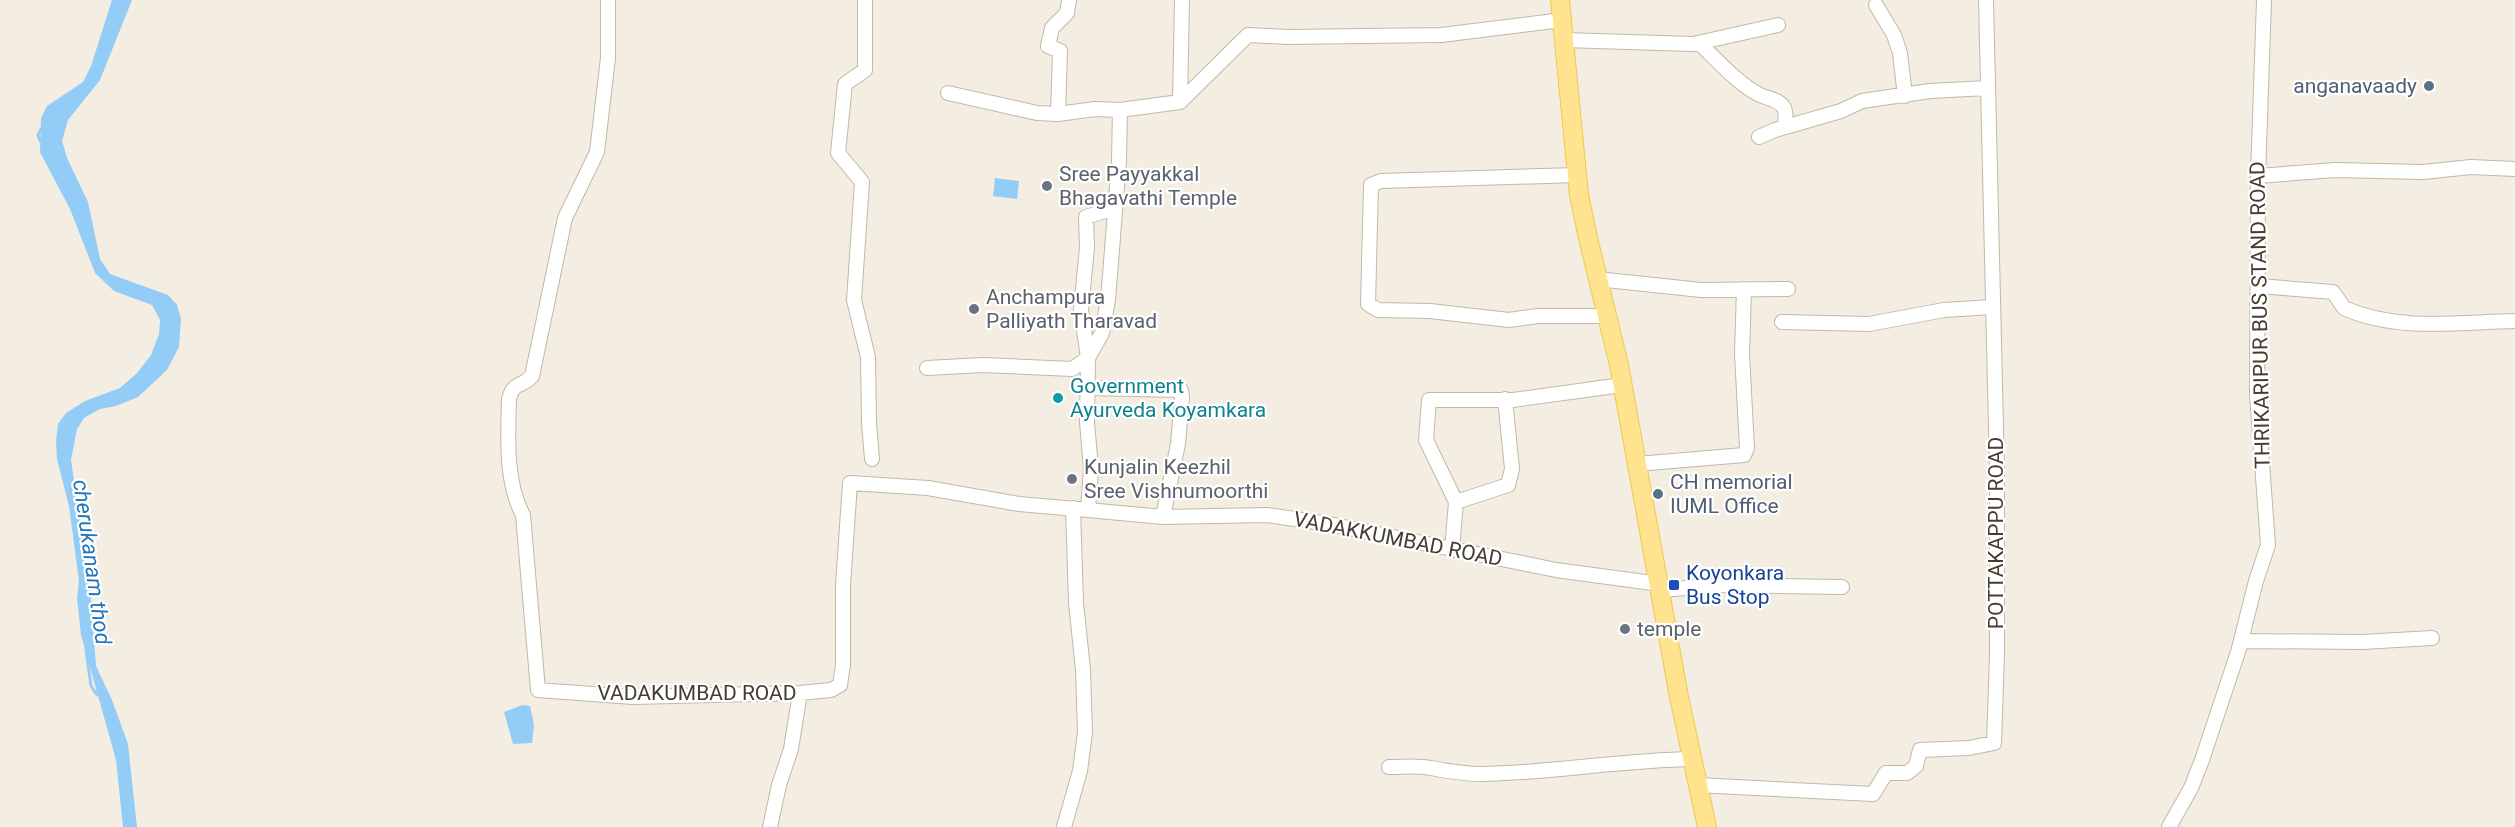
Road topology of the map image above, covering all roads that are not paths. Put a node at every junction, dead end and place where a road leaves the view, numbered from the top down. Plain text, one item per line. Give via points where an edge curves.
1 (608, 0) edge
2 (865, 0) edge
3 (1069, 0) edge
4 (1182, 0) edge
5 (1560, 0) edge
6 (1986, 0) edge
7 (2264, 0) edge
8 (1876, 5) dead end
9 (1562, 20) junction
10 (1778, 25) dead end
11 (1564, 40) junction
12 (1699, 43) junction
13 (1987, 88) junction
14 (948, 93) dead end
15 (1905, 96) junction
16 (1180, 102) junction
17 (1120, 110) junction
18 (1058, 114) junction
19 (1785, 127) junction
20 (1760, 138) dead end
21 (2515, 169) edge
22 (1577, 175) junction
23 (2258, 176) junction
24 (1114, 208) junction
25 (1598, 279) junction
26 (2259, 286) junction
27 (1744, 289) junction
28 (1788, 289) dead end
29 (1992, 306) junction
30 (1606, 316) junction
31 (2515, 321) edge
32 (1782, 322) dead end
33 (1088, 358) junction
34 (927, 368) dead end
35 (1622, 385) junction
36 (1089, 388) junction
37 (1505, 399) junction
38 (872, 459) dead end
39 (1637, 464) junction
40 (1456, 502) junction
41 (1073, 508) junction
42 (1088, 510) junction
43 (1163, 517) junction
44 (1452, 550) junction
45 (1842, 586) dead end
46 (1660, 587) junction
47 (2432, 638) dead end
48 (2241, 640) junction
49 (800, 693) junction
50 (1692, 759) junction
51 (1389, 767) dead end
52 (1697, 784) junction
53 (770, 827) edge
54 (1064, 827) edge
55 (1707, 827) edge
56 (2169, 827) edge

1 - 49 street, VADAKUMBAD ROAD via 608,58 597,152 565,218 532,376 512,389 509,399 514,499 523,515 538,690 633,697
2 - 38 street via 865,70 845,84 838,153 862,182 854,300 868,357
3 - 18 street via 1067,13 1052,28 1048,46 1060,51
4 - 16 street
5 - 9 main road
6 - 13 street, POTTAKAPPU ROAD
7 - 23 street, THRIKARIPUR BUS STAND ROAD
8 - 15 street via 1900,53
9 - 11 main road
9 - 16 street via 1441,35 1248,34
10 - 12 street
11 - 12 street
11 - 22 main road
12 - 19 street via 1750,88 1782,106
13 - 15 street
13 - 29 street, POTTAKAPPU ROAD
14 - 18 street
15 - 19 street via 1862,101
16 - 17 street
17 - 18 street
17 - 24 street
19 - 20 street
21 - 23 street via 2335,170
22 - 25 main road
22 - 30 street via 1371,184 1368,304 1378,310 1509,320
23 - 26 street, THRIKARIPUR BUS STAND ROAD
24 - 33 street via 1108,300 1102,333
24 - 33 street via 1086,217 1081,310
25 - 27 street via 1666,288
25 - 30 main road
26 - 31 street via 2333,292 2344,308 2394,321
26 - 48 street, THRIKARIPUR BUS STAND ROAD via 2257,395 2268,545
27 - 28 street
27 - 39 street via 1744,455
29 - 32 street via 1869,324
29 - 52 street, POTTAKAPPU ROAD via 1997,471 1994,743 1920,750 1916,766 1907,773 1886,773 1873,794
30 - 35 main road
33 - 34 street via 1072,369 983,365
33 - 36 street
35 - 37 street
35 - 39 main road
36 - 42 street
36 - 43 street via 1181,390 1178,444
37 - 40 street via 1512,469 1508,484
37 - 40 street via 1429,400 1426,440
39 - 46 main road
40 - 44 street
41 - 42 street, VADAKUMBAD ROAD
41 - 49 street, VADAKUMBAD ROAD via 1019,504 928,488 850,483 843,585 843,681 831,690
41 - 54 street via 1085,732 1080,771
42 - 43 street, VADAKKUMBAD ROAD
43 - 44 street, VADAKKUMBAD ROAD via 1267,515
44 - 46 street, VADAKKUMBAD ROAD
45 - 46 street, VADAKKUMBAD ROAD
46 - 50 main road
47 - 48 street via 2362,642
48 - 56 street, THRIKARIPUR BUS STAND ROAD via 2191,788
49 - 53 street via 791,749
50 - 51 street via 1479,774
50 - 52 main road
52 - 55 main road

